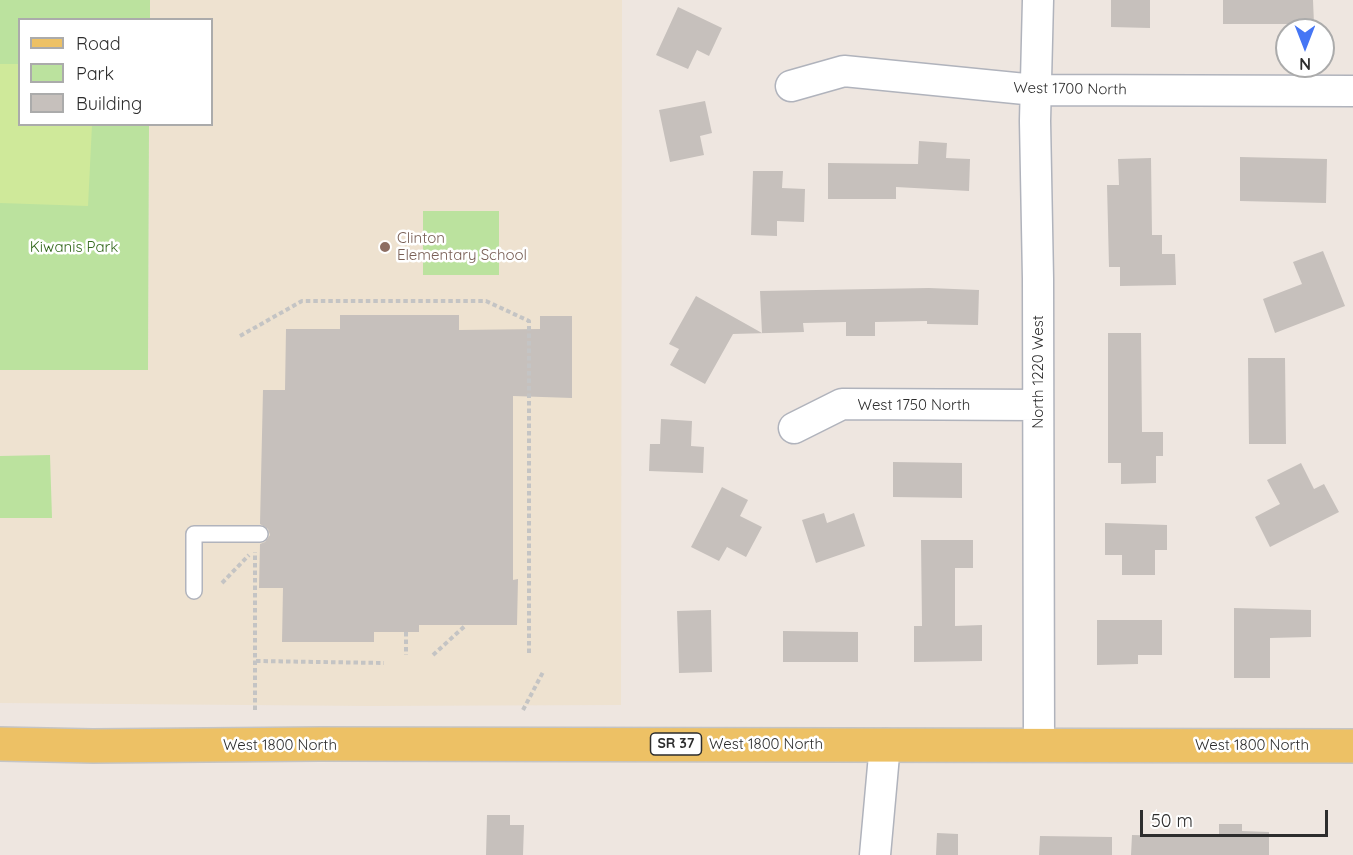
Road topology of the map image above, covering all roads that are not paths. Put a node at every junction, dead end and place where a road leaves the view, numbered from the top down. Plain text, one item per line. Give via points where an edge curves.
1 (1038, 0) edge
2 (790, 86) dead end
3 (1035, 90) junction
4 (1353, 91) edge
5 (1038, 405) junction
6 (794, 428) dead end
7 (260, 534) dead end
8 (194, 591) dead end
9 (0, 744) edge
10 (885, 744) junction
11 (1039, 744) junction
12 (1353, 746) edge
13 (875, 855) edge

1 - 3 street, North 1220 West
2 - 3 street, West 1700 North via 844,72
3 - 4 street, West 1700 North
3 - 5 street, North 1220 West
5 - 6 street, West 1750 North via 843,404
5 - 11 street, North 1220 West
7 - 8 lane via 194,534
9 - 10 main road, West 1800 North / SR 37
10 - 11 main road, West 1800 North / SR 37
10 - 13 street
11 - 12 main road, West 1800 North / SR 37

